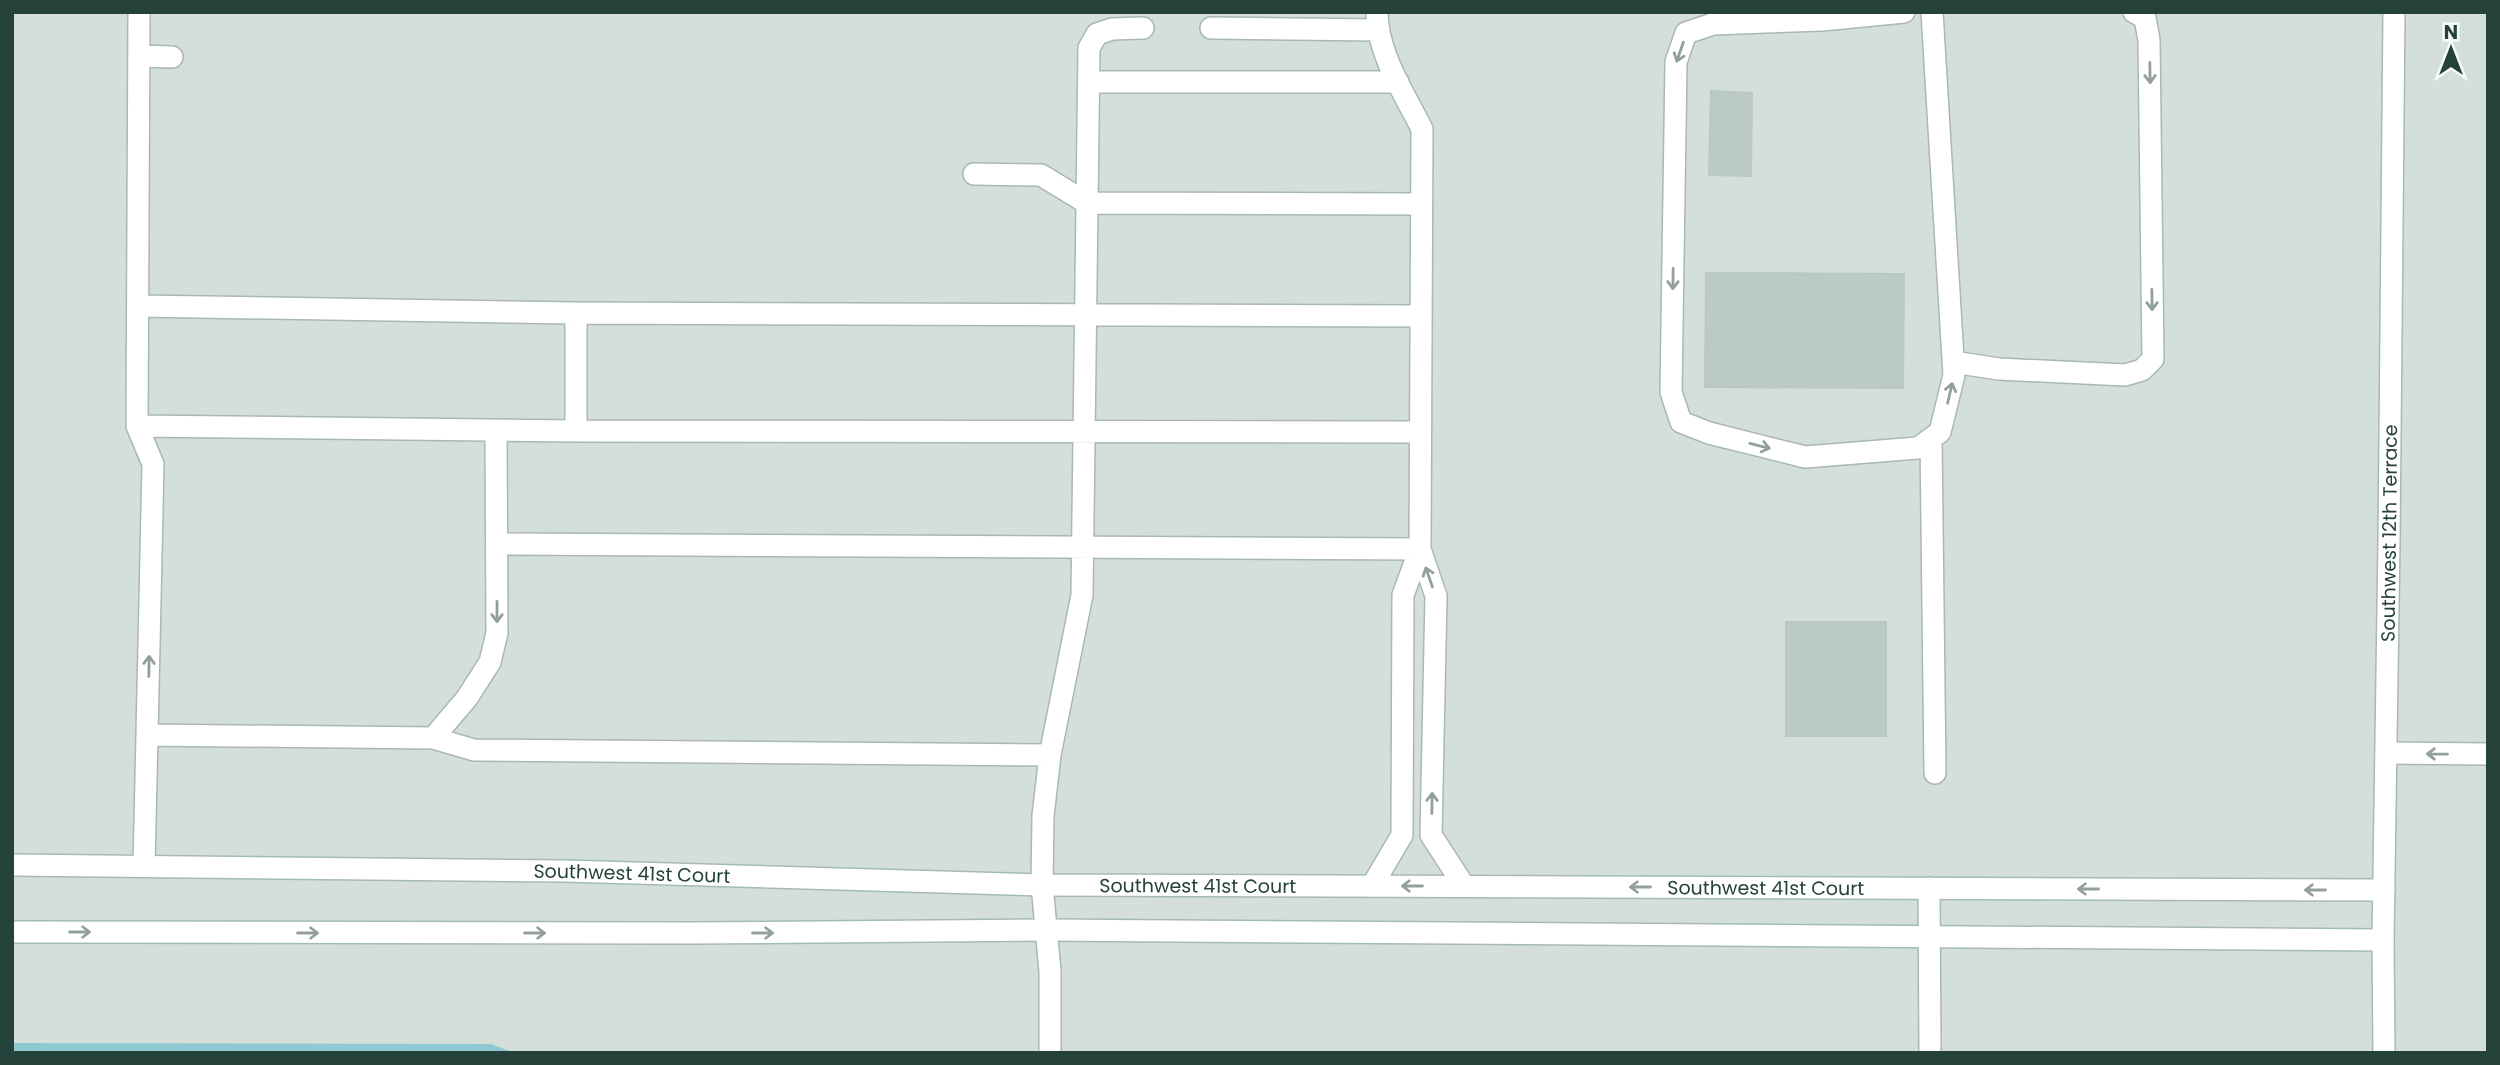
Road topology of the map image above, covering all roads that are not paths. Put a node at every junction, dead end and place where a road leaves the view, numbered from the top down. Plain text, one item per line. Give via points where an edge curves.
1 (139, 12) edge
2 (1904, 12) edge
3 (1932, 12) edge
4 (2134, 12) edge
5 (2394, 12) edge
6 (1377, 21) edge
7 (1143, 27) dead end
8 (1211, 27) dead end
9 (139, 56) junction
10 (172, 57) dead end
11 (1088, 82) junction
12 (1398, 82) junction
13 (974, 174) dead end
14 (1087, 203) junction
15 (1422, 204) junction
16 (139, 306) junction
17 (576, 313) junction
18 (1086, 316) junction
19 (1422, 316) junction
20 (1953, 362) junction
21 (138, 426) junction
22 (496, 430) junction
23 (576, 431) junction
24 (1085, 432) junction
25 (1420, 432) junction
26 (1931, 439) junction
27 (497, 544) junction
28 (1083, 547) junction
29 (1420, 548) junction
30 (148, 735) junction
31 (433, 738) junction
32 (2386, 753) junction
33 (2488, 754) edge
34 (1050, 755) junction
35 (1935, 773) dead end
36 (12, 865) edge
37 (144, 866) junction
38 (1042, 885) junction
39 (1371, 886) junction
40 (1464, 886) junction
41 (1929, 888) junction
42 (2384, 890) junction
43 (1046, 930) junction
44 (12, 932) edge
45 (1929, 937) junction
46 (2383, 940) junction
47 (1050, 1053) edge
48 (1930, 1053) edge
49 (2384, 1053) edge

1 - 9 street
2 -> 26 street via 1713,24 1686,33 1676,62 1671,393 1681,422 1805,457 1918,448
3 - 20 street
4 -> 20 street via 2145,18 2150,40 2153,359 2142,370 2125,375 1998,369
5 - 32 street, Southwest 12th Terrace
6 - 8 street
6 - 12 street
7 - 11 street via 1097,34 1089,48
9 - 10 street
9 - 16 street
11 - 12 street
11 - 14 street
12 - 15 street via 1422,129
13 - 14 street via 1041,175
14 - 15 street
14 - 18 street
15 - 19 street
16 - 17 street
16 - 21 street
17 - 18 street
17 - 23 street
18 - 19 street
18 - 24 street
19 - 25 street
26 -> 20 street via 1940,432
21 - 22 street
30 -> 21 street via 153,464
22 - 23 street
22 - 27 street
23 - 24 street
24 - 25 street
24 - 28 street
25 - 29 street
26 - 35 street
27 - 28 street
27 -> 31 street via 497,633 490,662
28 - 29 street
28 - 34 street via 1082,595
29 - 39 street via 1403,595 1402,835
40 -> 29 street via 1432,835 1436,596
30 - 31 street
30 - 37 street
31 - 34 street via 474,750
33 -> 32 street
32 - 42 street, Southwest 12th Terrace
34 - 38 street
36 - 37 street, Southwest 41st Court
37 - 38 street, Southwest 41st Court via 578,871
38 - 39 street, Southwest 41st Court
38 - 43 street
40 -> 39 street, Southwest 41st Court
41 -> 40 street, Southwest 41st Court
42 -> 41 street, Southwest 41st Court
41 - 45 street
42 - 46 street, Southwest 12th Terrace
44 -> 43 street
43 - 45 street
43 - 47 street
45 - 46 street
45 - 48 street
46 - 49 street, Southwest 12th Terrace

